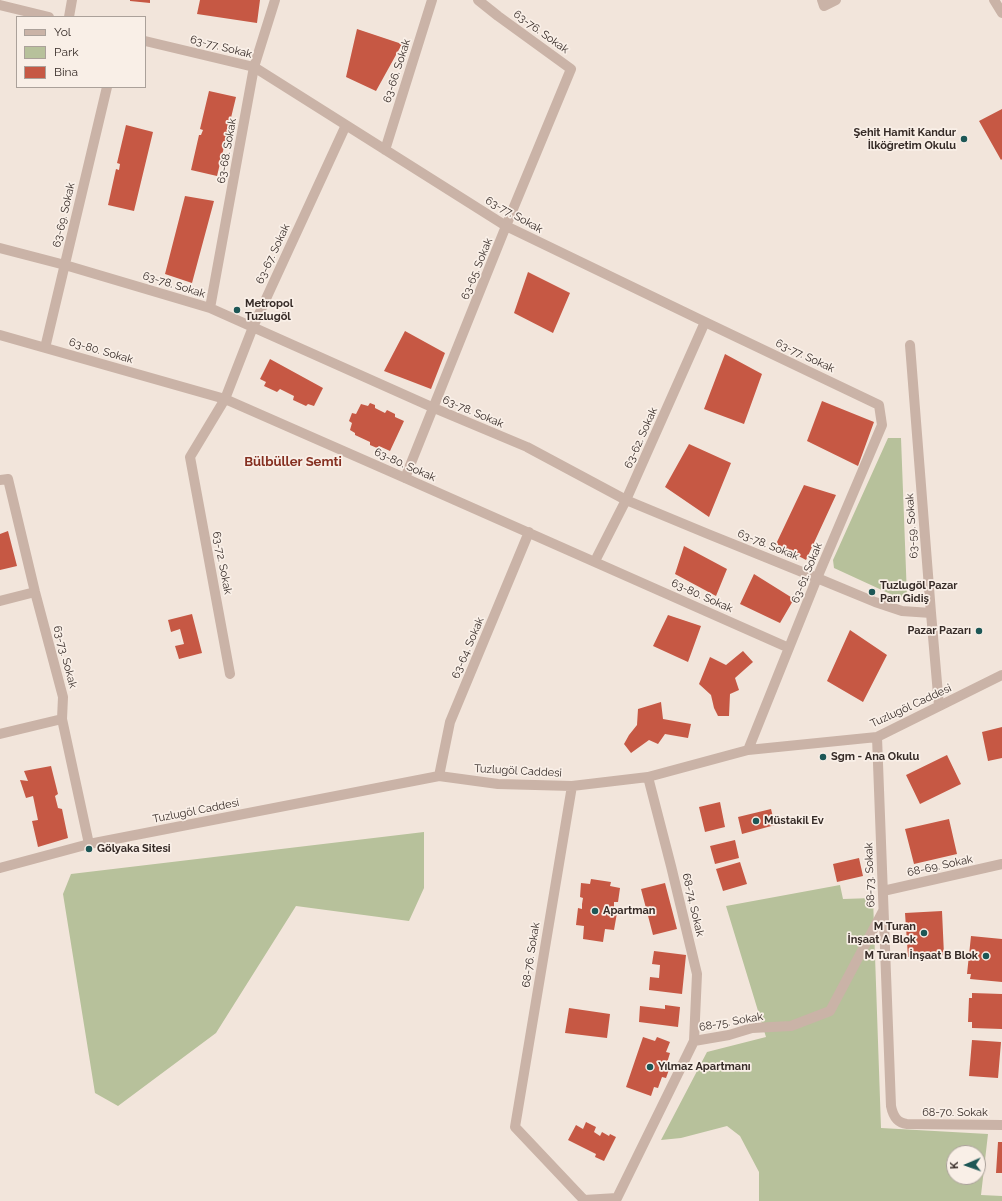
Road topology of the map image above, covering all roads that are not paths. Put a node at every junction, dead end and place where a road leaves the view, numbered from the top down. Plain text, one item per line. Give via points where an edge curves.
1 (72, 0) edge
2 (275, 0) edge
3 (432, 0) edge
4 (478, 0) edge
5 (836, 0) edge
6 (994, 0) edge
7 (823, 3) edge
8 (0, 5) edge
9 (1002, 13) edge
10 (46, 16) edge
11 (69, 16) edge
12 (146, 41) edge
13 (254, 67) junction
14 (571, 69) joint
15 (106, 88) edge
16 (346, 125) junction
17 (385, 150) junction
18 (506, 226) junction
19 (0, 248) edge
20 (65, 265) junction
21 (210, 308) junction
22 (705, 322) junction
23 (253, 327) junction
24 (0, 335) edge
25 (910, 344) dead end
26 (45, 348) junction
27 (225, 399) junction
28 (879, 405) joint
29 (434, 408) junction
30 (190, 457) joint
31 (405, 478) junction
32 (4, 479) edge
33 (626, 500) junction
34 (529, 532) junction
35 (595, 562) junction
36 (817, 578) junction
37 (35, 592) junction
38 (0, 601) edge
39 (931, 613) junction
40 (789, 648) junction
41 (230, 674) dead end
42 (1002, 675) edge
43 (939, 706) junction
44 (62, 719) junction
45 (0, 734) edge
46 (876, 737) junction
47 (748, 750) junction
48 (439, 776) junction
49 (648, 777) junction
50 (572, 786) junction
51 (89, 844) junction
52 (1002, 864) edge
53 (0, 868) edge
54 (882, 891) junction
55 (883, 910) junction
56 (694, 1041) junction
57 (907, 1124) joint
58 (1002, 1125) edge
59 (617, 1198) joint

1 - 11 street
2 - 13 street, 63-68. Sokak
3 - 17 street, 63-66. Sokak
4 - 14 street, 63-76. Sokak
5 - 7 street
6 - 9 street
8 - 10 street
12 - 13 street, 63-77. Sokak
13 - 16 street, 63-77. Sokak
13 - 21 street, 63-68. Sokak
14 - 18 street, 63-65. Sokak
15 - 20 street, 63-69. Sokak
16 - 17 street, 63-77. Sokak
16 - 23 street, 63-67. Sokak
17 - 18 street, 63-77. Sokak
18 - 22 street, 63-77. Sokak
18 - 29 street, 63-65. Sokak
19 - 20 street, 63-78. Sokak
20 - 21 street, 63-78. Sokak
20 - 26 street, 63-69. Sokak
21 - 23 street, 63-78. Sokak
22 - 28 street, 63-77. Sokak
22 - 33 street, 63-62. Sokak
23 - 27 street, 63-67. Sokak
23 - 29 street, 63-78. Sokak
24 - 26 street, 63-80. Sokak
25 - 39 street, 63-59. Sokak
26 - 27 street, 63-80. Sokak
27 - 30 street, 63-67. Sokak
27 - 31 street, 63-80. Sokak
28 - 36 street, 63-61. Sokak via 882,425
29 - 31 street, 63-65. Sokak
29 - 33 street, 63-78. Sokak via 527,447
30 - 41 street, 63-72. Sokak
31 - 34 street, 63-80. Sokak
32 - 37 street, 63-73. Sokak
33 - 35 street, 63-62. Sokak
33 - 36 street, 63-78. Sokak
34 - 35 street, 63-80. Sokak
34 - 48 street, 63-64. Sokak via 450,722
35 - 40 street, 63-80. Sokak
36 - 39 street, 63-78. Sokak via 902,611
36 - 40 street, 63-61. Sokak
37 - 38 street
37 - 44 street, 63-73. Sokak via 63,697
39 - 43 street, 63-59. Sokak
40 - 47 street, 63-61. Sokak
42 - 43 street, Tuzlugöl Caddesi
43 - 46 street, Tuzlugöl Caddesi
44 - 45 street
44 - 51 street, 63-73. Sokak
46 - 47 street, Tuzlugöl Caddesi
46 - 54 street, 68-73. Sokak
47 - 49 street, Tuzlugöl Caddesi
48 - 50 street, Tuzlugöl Caddesi via 498,784
48 - 51 street, Tuzlugöl Caddesi
49 - 50 street, Tuzlugöl Caddesi
49 - 56 street, 68-74. Sokak via 697,974
50 - 59 street, 68-76. Sokak via 515,1127 584,1200
51 - 53 street, Tuzlugöl Caddesi
52 - 54 street, 68-69. Sokak
54 - 55 street, 68-73. Sokak
55 - 56 street, 68-75. Sokak via 830,1011 791,1026 752,1028
55 - 57 street, 68-73. Sokak via 891,1106 898,1121
56 - 59 street, 68-75. Sokak
57 - 58 street, 68-70. Sokak

